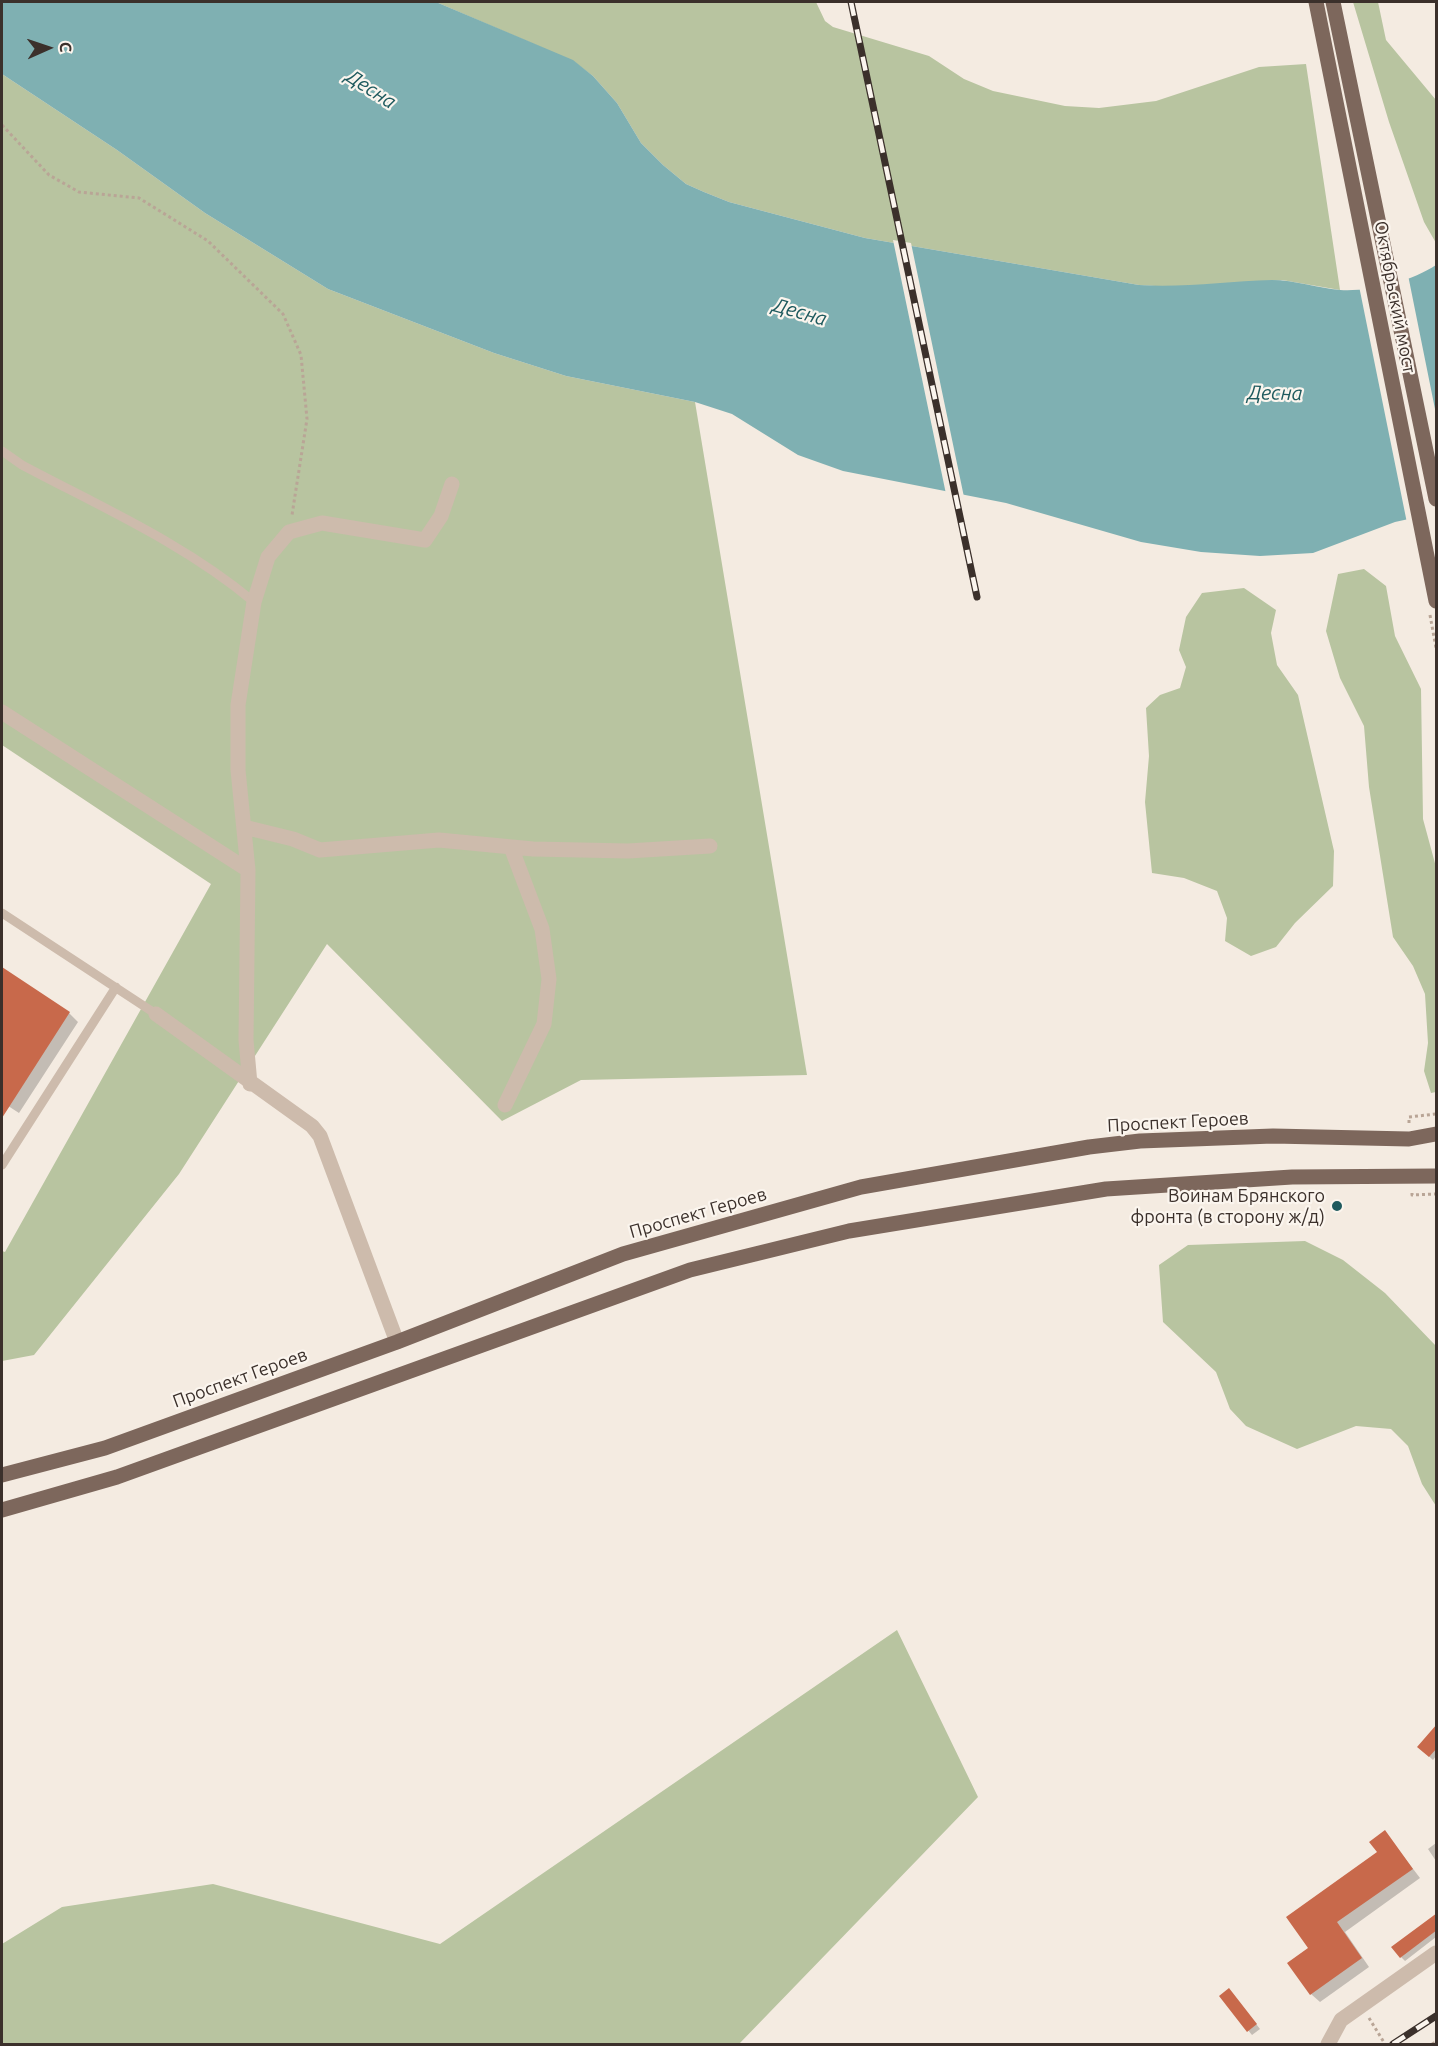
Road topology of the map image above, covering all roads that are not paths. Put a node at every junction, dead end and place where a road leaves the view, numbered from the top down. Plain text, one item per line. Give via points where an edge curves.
1 (1316, 2) edge
2 (1333, 2) edge
3 (2, 451) edge
4 (452, 484) dead end
5 (1437, 499) edge
6 (1437, 601) edge
7 (254, 602) junction
8 (2, 712) edge
9 (244, 827) junction
10 (710, 846) dead end
11 (511, 847) junction
12 (248, 870) junction
13 (2, 913) edge
14 (116, 987) junction
15 (156, 1014) joint
16 (250, 1084) junction
17 (505, 1106) dead end
18 (1437, 1134) edge
19 (2, 1165) edge
20 (1437, 1176) edge
21 (397, 1342) junction
22 (2, 1475) edge
23 (2, 1510) edge
24 (1437, 1953) edge
25 (1328, 2044) edge

1 - 6 main road, Октябрьский мост
2 - 5 main road, Октябрьский мост
3 - 7 lane via 173,545
4 - 7 street via 441,516 425,540 322,523 290,532 268,557
7 - 9 street via 238,705 238,770
8 - 12 street
9 - 11 street via 320,850 439,840
9 - 12 street
10 - 11 street via 628,851
11 - 17 street via 543,929 549,979 544,1024
12 - 16 street via 246,1041
13 - 14 lane
14 - 15 lane
14 - 19 lane
15 - 16 street
16 - 21 street via 312,1126 320,1136
18 - 21 main road, Проспект Героев via 1409,1139 1273,1136 1140,1141 861,1187 623,1254
20 - 23 main road via 1292,1177 1106,1189 849,1231 690,1270 117,1478
21 - 22 main road, Проспект Героев via 105,1448
24 - 25 street via 1360,2004 1341,2020

